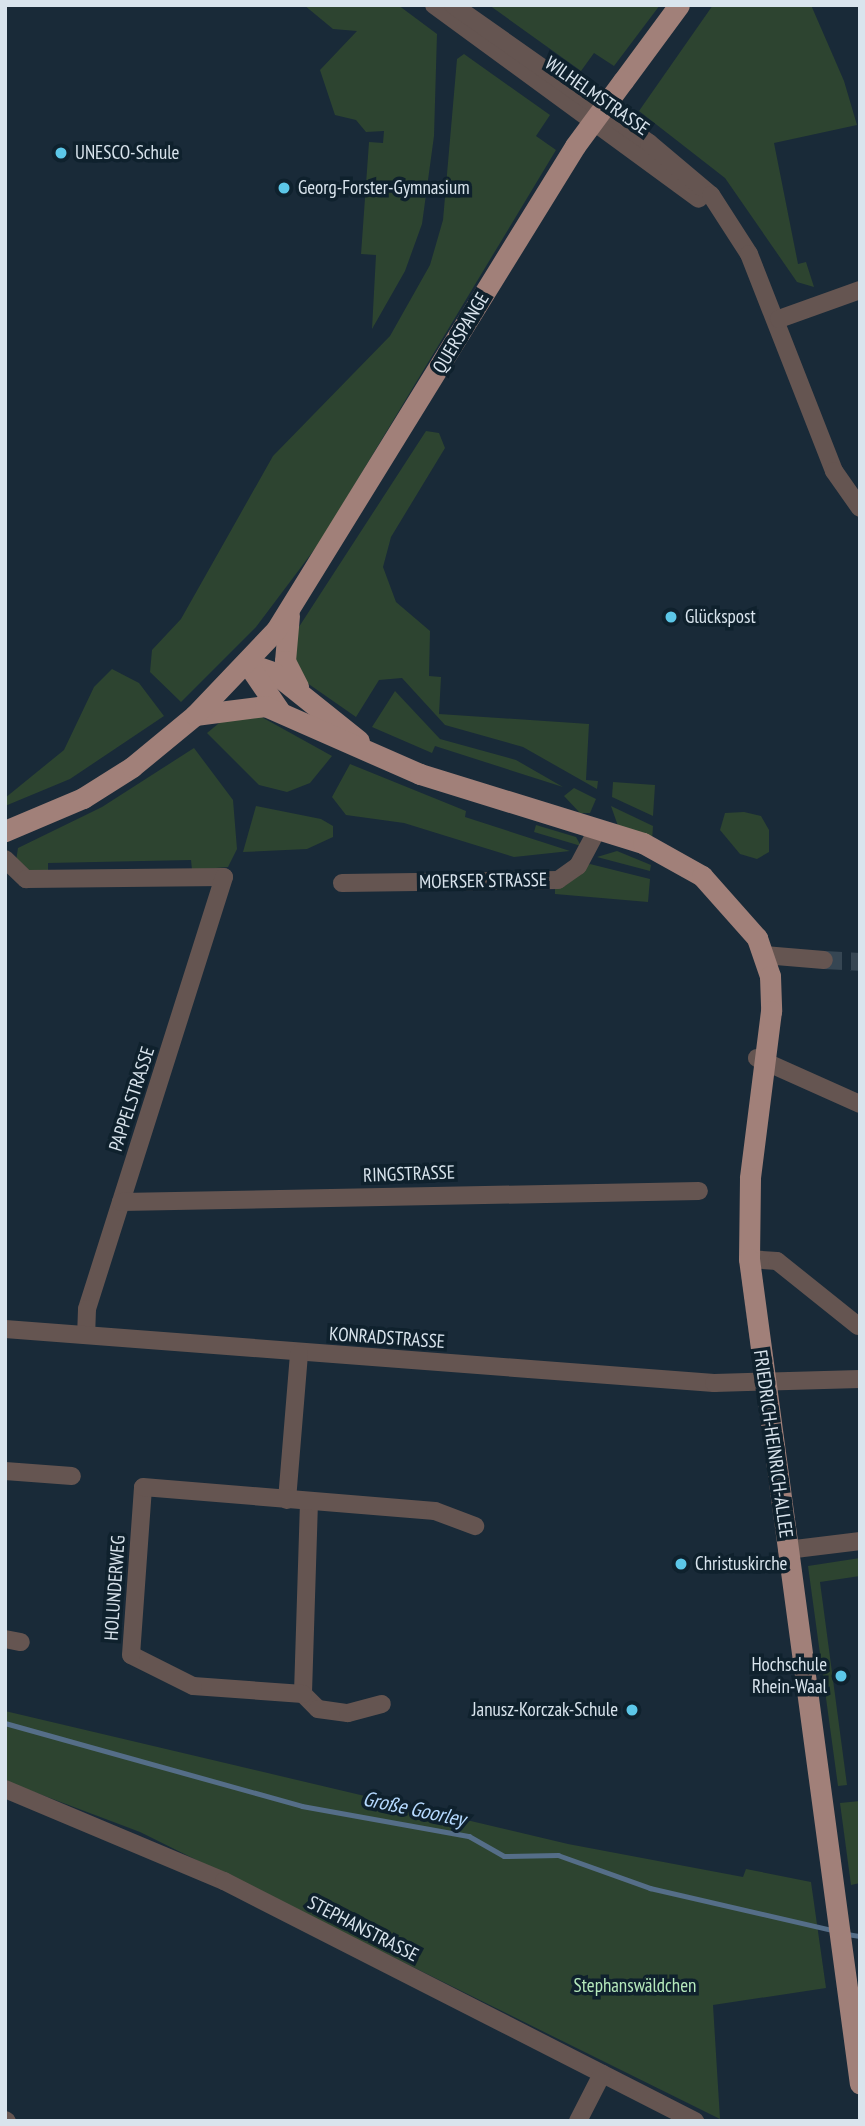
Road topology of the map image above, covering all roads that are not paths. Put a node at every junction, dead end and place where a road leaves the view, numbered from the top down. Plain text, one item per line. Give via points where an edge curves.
1 (434, 5) edge
2 (453, 5) edge
3 (679, 5) edge
4 (731, 226) junction
5 (860, 290) edge
6 (779, 319) junction
7 (860, 508) edge
8 (289, 613) junction
9 (247, 663) junction
10 (302, 694) junction
11 (279, 710) junction
12 (195, 715) junction
13 (366, 747) junction
14 (5, 831) edge
15 (597, 831) junction
16 (5, 859) edge
17 (342, 883) dead end
18 (758, 952) junction
19 (824, 960) tunnel mouth
20 (762, 1059) junction
21 (860, 1104) edge
22 (699, 1191) dead end
23 (121, 1202) junction
24 (749, 1259) junction
25 (859, 1326) edge
26 (5, 1329) edge
27 (86, 1334) junction
28 (299, 1353) junction
29 (860, 1379) edge
30 (765, 1380) junction
31 (5, 1471) edge
32 (72, 1476) dead end
33 (287, 1500) junction
34 (309, 1502) junction
35 (475, 1526) dead end
36 (860, 1541) edge
37 (787, 1550) junction
38 (303, 1694) junction
39 (382, 1704) dead end
40 (5, 1789) edge
41 (602, 2074) junction
42 (860, 2084) edge
43 (578, 2121) edge
44 (695, 2121) edge

1 - 4 street, WILHELMSTRASSE via 669,173
2 - 4 street, WILHELMSTRASSE via 687,171
3 - 8 main road, QUERSPANGE, bridge via 575,146
4 - 6 street, WILHELMSTRASSE
5 - 6 street
6 - 7 street, WILHELMSTRASSE via 818,434
8 - 9 main road, QUERSPANGE
8 - 10 main road via 285,661
9 - 10 main road via 273,672
9 - 11 main road
9 - 12 main road
10 - 13 main road
11 - 12 main road via 248,704
11 - 13 main road via 309,729
12 - 14 main road via 83,798
13 - 15 main road via 432,778
15 - 17 street, MOERSER STRASSE via 578,866 558,880
15 - 18 main road via 643,843 702,876 746,919
16 - 23 street, PAPPELSTRASSE via 26,879 224,877
18 - 19 street
18 - 20 main road, FRIEDRICH-HEINRICH-ALLEE via 772,994
20 - 21 street
20 - 24 main road, FRIEDRICH-HEINRICH-ALLEE via 750,1178
22 - 23 street, RINGSTRASSE
23 - 27 street, PAPPELSTRASSE via 87,1309
24 - 25 street via 777,1261
24 - 30 main road, FRIEDRICH-HEINRICH-ALLEE
26 - 27 street, KONRADSTRASSE
27 - 28 street, KONRADSTRASSE
28 - 30 street, KONRADSTRASSE via 714,1383
28 - 33 street
29 - 30 street
30 - 37 main road, FRIEDRICH-HEINRICH-ALLEE
31 - 32 street
33 - 34 street, HOLUNDERWEG
33 - 38 street, HOLUNDERWEG via 143,1487 131,1655 193,1686
34 - 35 street, HOLUNDERWEG via 435,1511
34 - 38 street
36 - 37 street
37 - 42 main road, FRIEDRICH-HEINRICH-ALLEE
38 - 39 street, HOLUNDERWEG via 318,1709 338,1712
40 - 41 street, STEPHANSTRASSE via 224,1881
41 - 43 street
41 - 44 street, STEPHANSTRASSE

